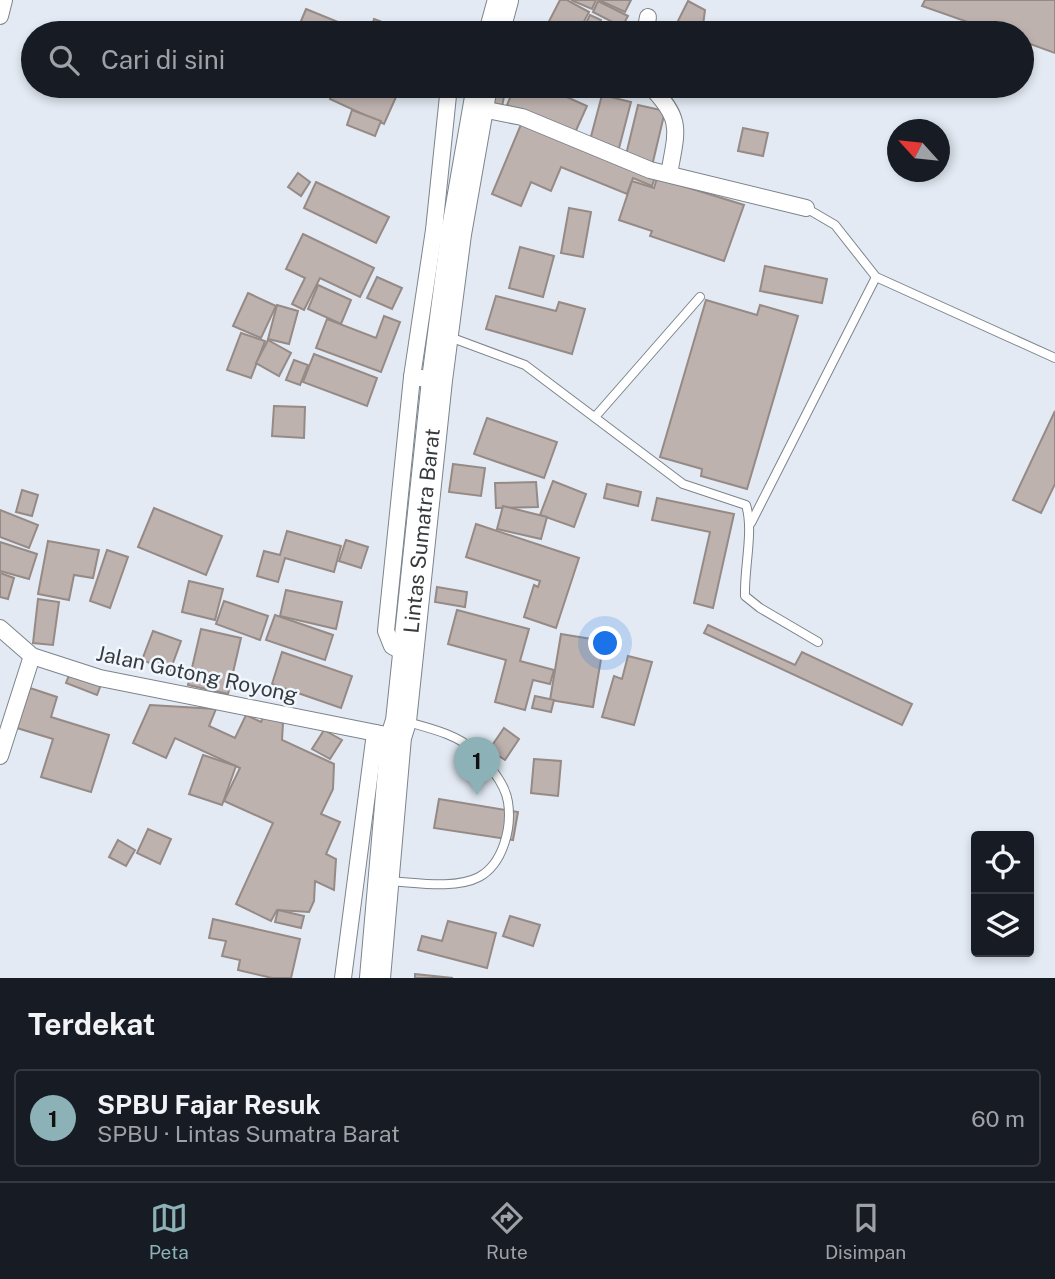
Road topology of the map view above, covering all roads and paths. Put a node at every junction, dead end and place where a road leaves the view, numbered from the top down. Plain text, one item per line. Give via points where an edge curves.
1 (4, 0) edge
2 (503, 0) edge
3 (0, 16) edge
4 (497, 21) edge
5 (449, 98) edge
6 (479, 98) edge
7 (481, 98) edge
8 (662, 98) edge
9 (669, 174) junction
10 (806, 208) joint
11 (445, 232) junction
12 (876, 277) junction
13 (701, 297) dead end
14 (444, 335) junction
15 (1055, 358) edge
16 (424, 379) junction
17 (595, 417) junction
18 (751, 523) junction
19 (0, 628) edge
20 (818, 642) dead end
21 (32, 656) junction
22 (391, 730) junction
23 (0, 756) edge
24 (385, 881) junction
25 (343, 978) edge
26 (375, 978) edge

1 - 3 street
2 - 4 highway
5 - 11 street
6 - 11 highway, Lintas Sumatra Barat
7 - 9 street via 633,164
8 - 9 street via 672,108 675,142
9 - 10 street
10 - 12 lane via 835,225
11 - 14 highway, Lintas Sumatra Barat
11 - 16 street
12 - 15 lane
12 - 18 lane
13 - 17 lane
14 - 16 highway, Lintas Sumatra Barat
14 - 17 lane via 525,365
16 - 22 highway, Lintas Sumatra Barat via 408,655
17 - 18 lane via 683,484 746,505
18 - 20 lane via 745,596
19 - 21 street, Jalan Gotong Royong
21 - 22 street, Jalan Gotong Royong via 100,678
21 - 23 street
22 - 24 highway, Lintas Sumatra Barat
22 - 24 lane via 434,730 470,747 508,800 507,837 493,867 476,878 445,883
22 - 25 street
24 - 26 highway, Lintas Sumatra Barat

